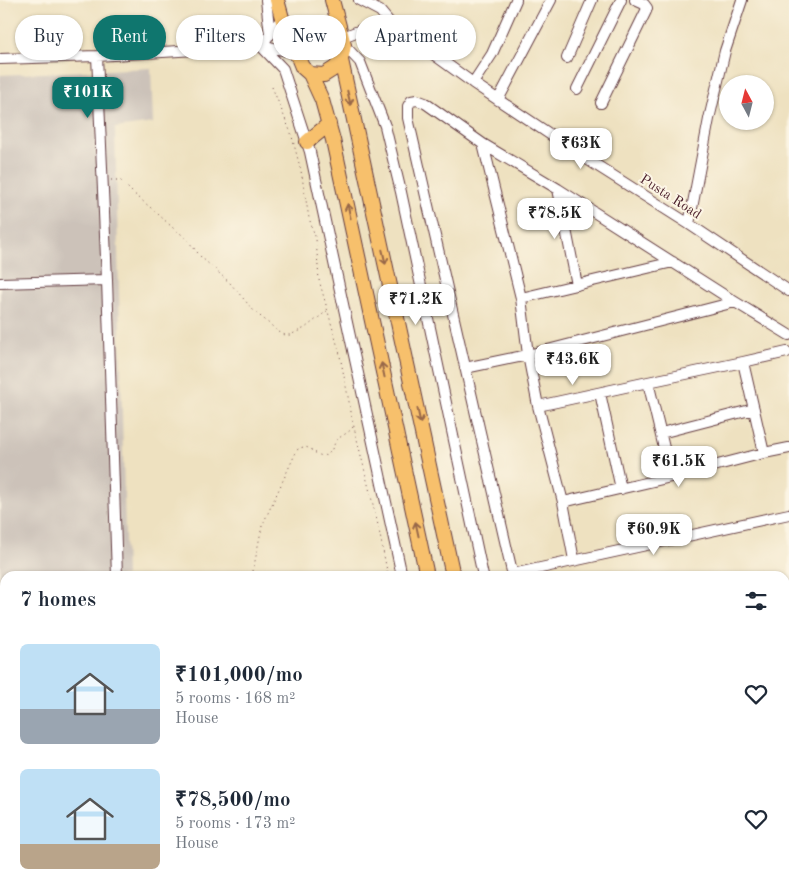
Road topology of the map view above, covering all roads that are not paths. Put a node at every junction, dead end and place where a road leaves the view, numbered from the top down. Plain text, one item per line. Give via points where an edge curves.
1 (266, 0) edge
2 (277, 0) edge
3 (332, 0) edge
4 (360, 0) edge
5 (516, 0) edge
6 (551, 0) edge
7 (592, 0) edge
8 (621, 0) edge
9 (635, 0) edge
10 (742, 0) edge
11 (281, 15) edge
12 (336, 15) edge
13 (383, 15) edge
14 (273, 31) edge
15 (270, 35) junction
16 (263, 44) edge
17 (346, 45) edge
18 (263, 48) edge
19 (93, 56) edge
20 (0, 58) edge
21 (567, 58) dead end
22 (97, 60) edge
23 (300, 60) edge
24 (340, 60) junction
25 (441, 60) edge
26 (364, 71) junction
27 (310, 74) junction
28 (473, 83) junction
29 (577, 89) dead end
30 (498, 100) junction
31 (601, 103) dead end
32 (329, 124) junction
33 (307, 142) junction
34 (482, 144) junction
35 (558, 189) junction
36 (689, 224) junction
37 (673, 262) junction
38 (107, 280) junction
39 (0, 283) edge
40 (577, 285) junction
41 (789, 291) edge
42 (521, 298) junction
43 (735, 302) junction
44 (789, 335) edge
45 (788, 354) edge
46 (528, 355) junction
47 (743, 362) junction
48 (465, 368) junction
49 (648, 382) junction
50 (600, 393) junction
51 (538, 406) junction
52 (754, 409) junction
53 (660, 433) junction
54 (789, 448) edge
55 (764, 454) junction
56 (671, 477) junction
57 (621, 489) junction
58 (563, 502) junction
59 (789, 514) edge
60 (574, 560) junction
61 (117, 571) edge
62 (401, 571) edge
63 (426, 571) edge
64 (452, 571) edge
65 (481, 571) edge
66 (512, 571) edge
67 (529, 571) edge

1 - 15 street
2 - 11 main road
3 - 12 main road
4 - 13 street, Pusta Road
5 - 28 street via 492,54
6 - 30 street
7 - 21 street
8 - 29 street
9 - 31 street via 644,4 646,11
10 - 36 street via 725,51
14 - 15 street
15 - 16 street
17 - 26 street
18 - 33 street via 283,69
19 - 20 street
22 - 38 street
23 - 27 main road
24 - 26 street
24 - 27 main road via 324,75
24 -> 64 main road
25 - 28 street, Pusta Road
26 - 65 street via 385,126
27 - 32 main road
28 - 30 street, Pusta Road
30 - 36 street, Pusta Road
32 - 33 main road
63 -> 32 main road
33 - 62 street
34 - 35 street
34 - 42 street
34 - 48 street via 425,103 411,101 408,106 408,118
35 - 37 street
35 - 40 street
36 - 41 street, Pusta Road
37 - 40 street
37 - 43 street
38 - 39 street
38 - 61 street
40 - 42 street
42 - 46 street
43 - 44 street
43 - 46 street
45 - 47 street
46 - 48 street
46 - 51 street
47 - 49 street
47 - 52 street
48 - 66 street
49 - 50 street
49 - 53 street
50 - 51 street
50 - 57 street
51 - 58 street
52 - 53 street
52 - 55 street
53 - 56 street
54 - 55 street
55 - 56 street
56 - 57 street
57 - 58 street
58 - 60 street
59 - 60 street
60 - 67 street

